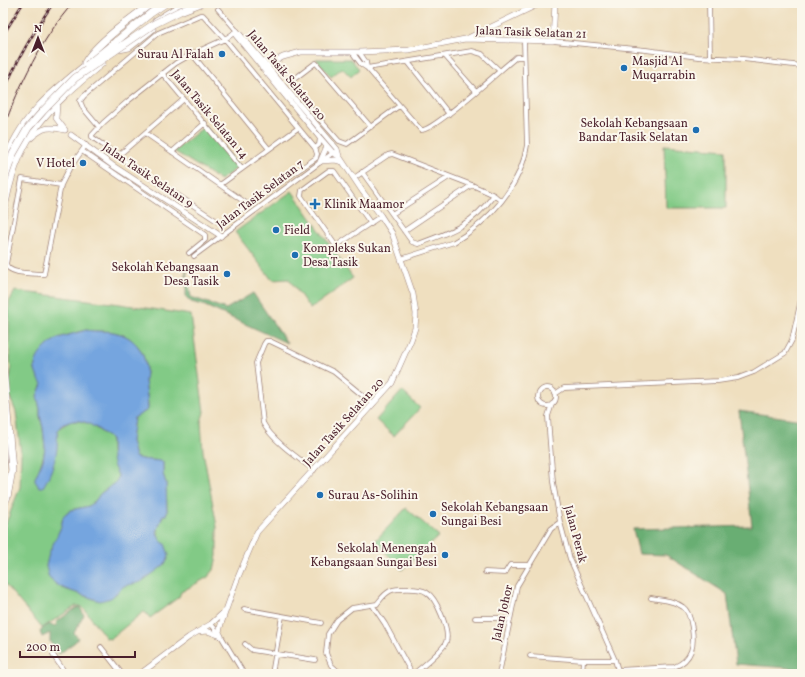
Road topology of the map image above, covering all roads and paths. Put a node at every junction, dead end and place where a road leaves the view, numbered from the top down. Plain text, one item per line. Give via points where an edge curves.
1 (152, 3) edge
2 (166, 3) edge
3 (185, 3) edge
4 (197, 3) edge
5 (201, 3) edge
6 (541, 3) edge
7 (555, 3) edge
8 (709, 3) edge
9 (218, 9) dead end
10 (235, 32) junction
11 (225, 39) junction
12 (465, 39) junction
13 (524, 40) junction
14 (553, 41) junction
15 (119, 49) junction
16 (352, 52) junction
17 (359, 52) junction
18 (192, 54) junction
19 (445, 56) junction
20 (524, 57) junction
21 (710, 58) junction
22 (408, 62) junction
23 (802, 66) edge
24 (83, 67) junction
25 (264, 67) junction
26 (367, 68) junction
27 (500, 71) junction
28 (162, 73) junction
29 (476, 91) junction
30 (184, 100) junction
31 (57, 101) junction
32 (399, 106) junction
33 (449, 114) junction
34 (205, 124) junction
35 (371, 127) junction
36 (99, 128) junction
37 (298, 128) junction
38 (65, 130) junction
39 (145, 133) junction
40 (72, 134) joint
41 (320, 138) junction
42 (24, 144) junction
43 (86, 145) junction
44 (327, 146) junction
45 (315, 148) junction
46 (269, 149) junction
47 (82, 151) junction
48 (335, 151) junction
49 (172, 152) junction
50 (118, 156) junction
51 (319, 160) junction
52 (343, 162) junction
53 (242, 169) junction
54 (3, 170) edge
55 (362, 172) junction
56 (449, 176) junction
57 (354, 178) junction
58 (61, 185) junction
59 (220, 185) junction
60 (472, 185) junction
61 (3, 189) edge
62 (494, 195) junction
63 (501, 201) junction
64 (249, 205) junction
65 (392, 214) junction
66 (3, 215) edge
67 (381, 216) junction
68 (371, 224) junction
69 (404, 231) junction
70 (221, 236) junction
71 (189, 253) dead end
72 (194, 256) dead end
73 (401, 259) junction
74 (802, 295) edge
75 (3, 367) edge
76 (555, 394) junction
77 (374, 404) junction
78 (543, 404) junction
79 (552, 404) junction
80 (548, 416) junction
81 (3, 440) edge
82 (3, 467) edge
83 (314, 470) junction
84 (3, 506) edge
85 (560, 522) junction
86 (530, 565) junction
87 (484, 572) dead end
88 (651, 598) dead end
89 (373, 606) junction
90 (244, 609) dead end
91 (225, 610) junction
92 (282, 616) junction
93 (475, 618) dead end
94 (510, 620) junction
95 (321, 623) dead end
96 (211, 624) junction
97 (197, 632) junction
98 (221, 636) junction
99 (245, 644) dead end
100 (101, 647) dead end
101 (275, 654) junction
102 (53, 655) dead end
103 (530, 656) dead end
104 (315, 660) dead end
105 (583, 660) junction
106 (615, 660) junction
107 (618, 672) edge
108 (66, 674) edge
109 (122, 674) edge
110 (140, 674) edge
111 (244, 674) edge
112 (272, 674) edge
113 (340, 674) edge
114 (413, 674) edge
115 (499, 674) edge
116 (582, 674) edge

1 - 24 highway via 123,24 88,58
2 - 24 highway
2 - 54 highway, bridge via 74,76 40,109 25,126 9,153
3 - 15 highway via 160,17
4 - 15 highway via 164,21 129,47
5 - 61 highway, bridge via 154,24 75,78 28,128 13,154
6 - 12 street
7 - 14 street
8 - 21 street
9 - 10 street, Jalan Tasik Selatan 20
10 - 11 street
10 - 25 street, Jalan Tasik Selatan 20
11 - 18 street
11 - 36 street via 203,15 158,34 80,101
11 - 37 street
12 - 13 street, Jalan Tasik Selatan 21
12 - 17 street, Jalan Tasik Selatan 21 via 410,50
13 - 14 street, Jalan Tasik Selatan 21
13 - 20 street
14 - 21 street, Jalan Tasik Selatan 21
15 - 31 highway
16 - 17 street, Jalan Tasik Selatan 21
16 - 25 street, Jalan Tasik Selatan 21 via 301,52 283,56
16 - 26 street
17 - 26 street
18 - 28 street
18 - 46 street
19 - 22 street
19 - 27 street via 472,51 482,54
19 - 29 street
20 - 27 street via 516,58
20 - 63 street via 527,145 519,174
21 - 23 street, Jalan Tasik Selatan 21
22 - 26 street
22 - 33 street
24 - 54 highway via 45,99 31,116 15,140
25 - 41 street, Jalan Tasik Selatan 20
25 - 48 street, Jalan Tasik Selatan 20
26 - 32 street
27 - 29 street
28 - 30 street, Jalan Tasik Selatan 14
28 - 36 street
29 - 33 street
30 - 34 street, Jalan Tasik Selatan 14
30 - 39 street
31 - 38 street via 56,118
31 - 42 highway
32 - 33 street via 424,131
32 - 35 street
34 - 49 street
34 - 53 street, Jalan Tasik Selatan 14
35 - 35 street via 347,144 338,141 316,115 293,83 294,80 316,64
36 - 50 street via 92,137
37 - 45 street
37 - 46 street
38 - 40 street, Jalan Tasik Selatan 9
38 - 42 street, Jalan Tasik Selatan 9 via 42,129
39 - 49 street
39 - 50 street
40 - 43 street, Jalan Tasik Selatan 9
41 - 44 street, Jalan Tasik Selatan 20
41 - 45 street via 319,145
42 - 66 highway via 11,175
43 - 47 street
43 - 70 street, Jalan Tasik Selatan 9 via 112,165
44 - 48 street, Jalan Tasik Selatan 20
44 - 51 street
45 - 51 street
46 - 53 street
47 - 58 street
47 - 71 street via 205,235 205,240
48 - 51 street, Jalan Tasik Selatan 7
48 - 52 street, Jalan Tasik Selatan 20
49 - 59 street
50 - 64 street via 219,222 224,222
51 - 52 street
51 - 64 street
51 - 70 street, Jalan Tasik Selatan 7
52 - 57 street, Jalan Tasik Selatan 20
53 - 59 street
55 - 56 street via 392,154
55 - 57 street
55 - 65 street
56 - 60 street
56 - 65 street
57 - 67 street, Jalan Tasik Selatan 20
58 - 58 street via 22,179 6,266 12,271 44,274
59 - 64 street
60 - 62 street
60 - 69 street
62 - 63 street
62 - 69 street via 470,221 453,230 418,244 415,244
63 - 73 street via 487,218 454,242
65 - 69 street
67 - 68 street
67 - 73 street, Jalan Tasik Selatan 20 via 392,233
68 - 68 street via 334,171 328,171 302,189 301,196 336,246
70 - 72 street, Jalan Tasik Selatan 7
73 - 77 street, Jalan Tasik Selatan 20 via 413,294 415,328 395,379
74 - 76 street via 792,340 785,353 754,372 718,381 564,388
75 - 84 highway via 12,470
76 - 78 street via 550,388 542,390 538,398
76 - 79 street via 556,400
77 - 83 street, Jalan Tasik Selatan 20
77 - 83 street via 334,372 266,341 256,363 263,423 288,450
78 - 79 street
78 - 80 street, Jalan Perak
79 - 80 street, Jalan Perak
80 - 85 street, Jalan Perak via 553,482
81 - 82 highway
83 - 91 street, Jalan Tasik Selatan 20 via 258,531
85 - 86 street, Jalan Johor via 551,529
85 - 106 street, Jalan Perak via 570,559
86 - 87 street via 511,564 505,573
86 - 94 street, Jalan Johor via 517,586
88 - 107 street via 673,602 687,610 692,622 692,650 682,664 674,667
89 - 113 street via 352,608 337,620 328,634 326,653 331,665
89 - 114 street
89 - 114 street via 383,596 397,590 428,592 435,602 447,634 446,644
90 - 92 street
91 - 96 street, Jalan Tasik Selatan 20
91 - 98 street via 220,624
92 - 95 street
92 - 101 street
93 - 94 street
94 - 115 street, Jalan Johor
96 - 97 street, Jalan Tasik Selatan 20
96 - 98 street
97 - 98 street via 207,631
97 - 110 street, Jalan Tasik Selatan 20
98 - 111 street
99 - 101 street via 252,650
100 - 109 street
101 - 104 street
101 - 112 street
102 - 108 street
103 - 105 street
105 - 106 street
105 - 116 street
106 - 107 street, Jalan Perak

